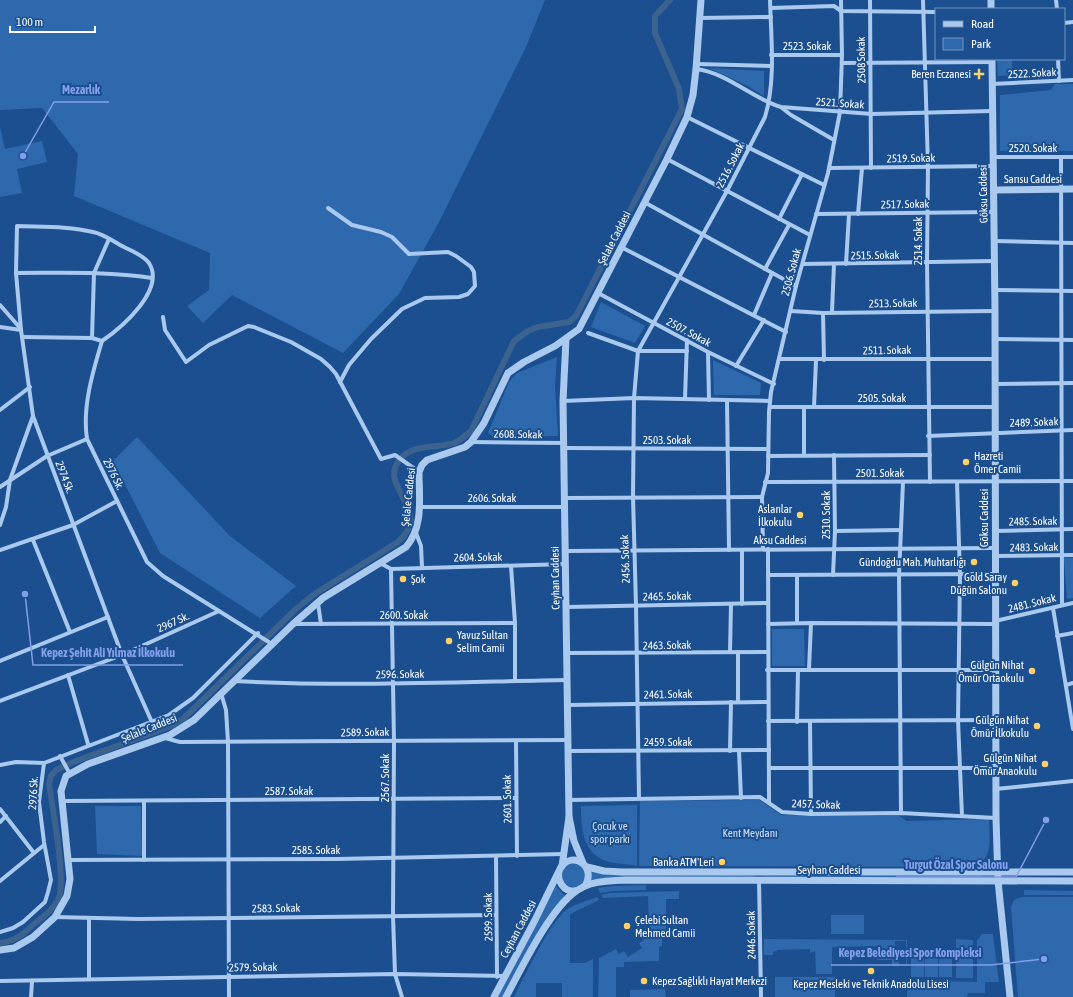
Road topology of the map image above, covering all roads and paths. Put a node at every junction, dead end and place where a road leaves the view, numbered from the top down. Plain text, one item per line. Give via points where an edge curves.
1 (700, 0) edge
2 (770, 0) edge
3 (841, 0) edge
4 (870, 0) edge
5 (924, 0) edge
6 (771, 8) junction
7 (841, 11) junction
8 (870, 12) junction
9 (923, 12) junction
10 (935, 12) edge
11 (771, 17) junction
12 (699, 18) junction
13 (771, 55) junction
14 (842, 55) junction
15 (992, 60) edge
16 (1058, 60) edge
17 (842, 63) junction
18 (869, 63) junction
19 (924, 63) junction
20 (771, 66) junction
21 (697, 67) junction
22 (1073, 80) edge
23 (1059, 81) junction
24 (992, 84) junction
25 (769, 103) junction
26 (782, 107) junction
27 (992, 111) junction
28 (840, 112) junction
29 (872, 114) junction
30 (928, 114) junction
31 (687, 116) junction
32 (834, 140) junction
33 (748, 149) junction
34 (993, 157) junction
35 (1073, 157) edge
36 (1061, 158) junction
37 (667, 159) junction
38 (928, 166) junction
39 (993, 166) junction
40 (829, 168) junction
41 (862, 168) junction
42 (871, 168) junction
43 (802, 174) junction
44 (824, 185) junction
45 (994, 190) junction
46 (1061, 190) junction
47 (1073, 190) edge
48 (727, 191) junction
49 (644, 202) junction
50 (328, 208) dead end
51 (927, 212) junction
52 (994, 212) junction
53 (816, 214) junction
54 (849, 214) junction
55 (858, 214) junction
56 (779, 220) junction
57 (789, 225) junction
58 (703, 235) junction
59 (810, 235) junction
60 (109, 239) junction
61 (994, 241) junction
62 (1061, 243) junction
63 (1073, 243) edge
64 (622, 247) junction
65 (994, 261) junction
66 (926, 262) junction
67 (803, 264) junction
68 (834, 264) junction
69 (846, 264) junction
70 (765, 269) junction
71 (16, 273) junction
72 (94, 273) junction
73 (772, 273) junction
74 (152, 278) junction
75 (679, 278) junction
76 (796, 286) junction
77 (995, 290) junction
78 (1061, 291) junction
79 (1073, 291) edge
80 (598, 293) junction
81 (0, 305) edge
82 (928, 311) junction
83 (995, 311) junction
84 (791, 312) junction
85 (832, 312) junction
86 (823, 313) junction
87 (754, 315) junction
88 (163, 317) dead end
89 (764, 320) junction
90 (654, 323) junction
91 (2, 328) edge
92 (22, 330) junction
93 (0, 331) edge
94 (786, 332) junction
95 (588, 333) dead end
96 (23, 337) junction
97 (92, 338) junction
98 (566, 339) junction
99 (995, 339) junction
100 (687, 340) junction
101 (1061, 340) junction
102 (1073, 340) edge
103 (102, 341) junction
104 (638, 351) junction
105 (687, 351) junction
106 (708, 352) junction
107 (928, 358) junction
108 (780, 359) junction
109 (816, 360) junction
110 (824, 360) junction
111 (995, 360) junction
112 (736, 366) junction
113 (340, 382) junction
114 (1073, 383) edge
115 (774, 384) junction
116 (995, 384) junction
117 (1061, 384) junction
118 (30, 387) junction
119 (634, 398) junction
120 (686, 400) junction
121 (710, 400) junction
122 (727, 400) junction
123 (563, 401) junction
124 (770, 401) junction
125 (770, 407) junction
126 (804, 407) junction
127 (814, 407) junction
128 (928, 407) junction
129 (995, 407) junction
130 (0, 410) edge
131 (33, 416) junction
132 (1060, 430) junction
133 (1073, 430) edge
134 (995, 432) junction
135 (928, 436) junction
136 (87, 439) junction
137 (471, 442) junction
138 (565, 446) junction
139 (633, 449) junction
140 (728, 449) junction
141 (768, 449) junction
142 (804, 455) junction
143 (834, 455) junction
144 (930, 455) junction
145 (47, 456) junction
146 (768, 456) junction
147 (419, 472) junction
148 (10, 480) junction
149 (1062, 481) junction
150 (1073, 481) edge
151 (765, 482) junction
152 (835, 482) junction
153 (903, 482) junction
154 (930, 482) junction
155 (957, 482) junction
156 (994, 482) junction
157 (0, 487) edge
158 (633, 496) junction
159 (729, 497) junction
160 (762, 497) junction
161 (565, 498) junction
162 (117, 501) junction
163 (419, 507) junction
164 (566, 507) junction
165 (0, 525) edge
166 (73, 525) junction
167 (901, 530) junction
168 (1062, 530) junction
169 (1073, 530) edge
170 (835, 531) junction
171 (994, 531) junction
172 (416, 533) junction
173 (33, 540) junction
174 (900, 548) junction
175 (958, 548) junction
176 (994, 548) junction
177 (766, 549) junction
178 (835, 549) junction
179 (0, 550) edge
180 (634, 550) junction
181 (729, 550) junction
182 (742, 550) junction
183 (566, 551) junction
184 (1073, 555) edge
185 (995, 556) junction
186 (1062, 556) junction
187 (380, 563) junction
188 (566, 564) junction
189 (511, 566) junction
190 (422, 567) junction
191 (391, 569) junction
192 (995, 574) junction
193 (768, 575) junction
194 (797, 575) junction
195 (833, 575) junction
196 (899, 575) junction
197 (960, 575) junction
198 (318, 603) junction
199 (768, 603) junction
200 (1073, 603) edge
201 (731, 604) junction
202 (742, 604) junction
203 (1062, 605) junction
204 (636, 606) junction
205 (567, 607) junction
206 (1053, 608) junction
207 (220, 611) junction
208 (108, 617) junction
209 (515, 623) junction
210 (798, 623) junction
211 (811, 623) junction
212 (900, 623) junction
213 (996, 623) junction
214 (292, 624) junction
215 (321, 624) junction
216 (391, 624) junction
217 (768, 624) junction
218 (959, 624) junction
219 (70, 632) junction
220 (258, 633) junction
221 (1073, 633) edge
222 (1057, 636) junction
223 (272, 644) junction
224 (730, 652) junction
225 (738, 652) junction
226 (767, 652) junction
227 (567, 653) junction
228 (637, 654) junction
229 (122, 655) junction
230 (0, 661) edge
231 (809, 669) junction
232 (767, 670) junction
233 (798, 670) junction
234 (900, 670) junction
235 (996, 670) junction
236 (959, 671) junction
237 (68, 675) junction
238 (567, 680) junction
239 (234, 681) junction
240 (515, 681) junction
241 (393, 683) junction
242 (1073, 683) edge
243 (1066, 685) junction
244 (221, 693) junction
245 (0, 701) edge
246 (731, 702) junction
247 (738, 702) junction
248 (768, 702) junction
249 (638, 704) junction
250 (568, 705) junction
251 (151, 720) junction
252 (901, 720) junction
253 (958, 720) junction
254 (995, 720) junction
255 (768, 721) junction
256 (797, 722) junction
257 (810, 722) junction
258 (1073, 729) edge
259 (163, 737) junction
260 (568, 740) junction
261 (394, 741) junction
262 (516, 741) junction
263 (228, 742) junction
264 (88, 744) junction
265 (769, 750) junction
266 (568, 751) junction
267 (730, 751) junction
268 (740, 751) junction
269 (638, 752) junction
270 (61, 758) junction
271 (44, 763) junction
272 (0, 764) edge
273 (769, 768) junction
274 (810, 768) junction
275 (900, 768) junction
276 (996, 768) junction
277 (961, 769) junction
278 (68, 771) junction
279 (1073, 781) edge
280 (996, 789) junction
281 (516, 798) junction
282 (639, 798) junction
283 (741, 798) junction
284 (394, 799) junction
285 (228, 800) junction
286 (568, 800) junction
287 (61, 801) junction
288 (144, 801) junction
289 (769, 802) junction
290 (0, 809) edge
291 (901, 813) junction
292 (811, 814) junction
293 (6, 816) junction
294 (962, 816) junction
295 (569, 817) junction
296 (996, 818) junction
297 (0, 822) edge
298 (44, 845) junction
299 (34, 853) junction
300 (564, 854) junction
301 (496, 856) junction
302 (517, 856) junction
303 (393, 858) junction
304 (68, 860) junction
305 (144, 860) junction
306 (229, 860) junction
307 (585, 865) junction
308 (560, 869) junction
309 (759, 872) junction
310 (997, 872) junction
311 (1073, 872) edge
312 (759, 880) junction
313 (0, 881) edge
314 (998, 881) junction
315 (1073, 881) edge
316 (585, 886) junction
317 (576, 891) junction
318 (496, 915) junction
319 (393, 916) junction
320 (55, 917) junction
321 (89, 918) junction
322 (229, 918) junction
323 (0, 932) edge
324 (0, 950) edge
325 (395, 974) junction
326 (497, 976) junction
327 (505, 976) junction
328 (228, 977) junction
329 (89, 979) junction
330 (0, 981) edge
331 (32, 982) junction
332 (31, 997) edge
333 (229, 997) edge
334 (402, 997) edge
335 (494, 997) edge
336 (506, 997) edge
337 (761, 997) edge
338 (1010, 997) edge

1 - 12 street, Şelale Caddesi
2 - 6 street, 2516. Sokak
3 - 7 street, 2506. Sokak
4 - 8 street, 2508 Sokak
5 - 9 street, 2514. Sokak
6 - 7 street via 834,6
6 - 11 street, 2516. Sokak
7 - 8 street
7 - 14 street, 2506. Sokak
8 - 9 street
8 - 18 street, 2508 Sokak
9 - 10 street
9 - 19 street, 2514. Sokak
11 - 12 street
11 - 13 street, 2516. Sokak
12 - 21 street, Şelale Caddesi
13 - 14 street, 2523. Sokak
13 - 20 street, 2516. Sokak
14 - 17 street, 2506. Sokak
15 - 19 street, 2523. Sokak
15 - 24 street, Göksu Caddesi
16 - 23 street
17 - 18 street, 2523. Sokak
17 - 28 street, 2506. Sokak
18 - 19 street, 2523. Sokak
18 - 29 street, 2508 Sokak
19 - 30 street, 2514. Sokak
20 - 21 street
20 - 25 street, 2516. Sokak
21 - 25 street, 2521. Sokak via 730,80
21 - 31 street, Şelale Caddesi
22 - 23 street, 2522. Sokak
23 - 24 street, 2522. Sokak
24 - 27 street, Göksu Caddesi
25 - 26 street, 2521. Sokak
25 - 33 street, 2516. Sokak via 765,117
26 - 28 street, 2521. Sokak
26 - 32 street
27 - 30 street, 2521. Sokak
27 - 34 street, Göksu Caddesi
28 - 29 street, 2521. Sokak
28 - 32 street, 2506. Sokak
29 - 30 street, 2521. Sokak
29 - 42 street, 2508 Sokak
30 - 38 street, 2514. Sokak
31 - 33 street
31 - 37 street, Şelale Caddesi
32 - 40 street, 2506. Sokak
33 - 43 street
33 - 48 street, 2516. Sokak
34 - 36 street, 2520. Sokak
34 - 39 street, Göksu Caddesi
35 - 36 street, 2520. Sokak
36 - 46 street
37 - 48 street
37 - 49 street, Şelale Caddesi
38 - 39 street, 2519. Sokak
38 - 42 street, 2519. Sokak
38 - 51 street, 2514. Sokak
39 - 45 street, Göksu Caddesi
40 - 41 street, 2519. Sokak
40 - 44 street, 2506. Sokak
41 - 42 street, 2519. Sokak
41 - 55 street
43 - 44 street
43 - 56 street
44 - 53 street, 2506. Sokak
45 - 46 street, Sarısu Caddesi
45 - 52 street, Göksu Caddesi
46 - 47 street, Sarısu Caddesi
46 - 62 street
48 - 56 street
48 - 58 street, 2516. Sokak
49 - 58 street
49 - 64 street, Şelale Caddesi
50 - 113 street via 352,225 392,237 409,254 448,252 471,267 475,279 475,286 468,294 459,297 425,298 402,309 358,355
51 - 52 street, 2517. Sokak
51 - 55 street, 2517. Sokak
51 - 66 street, 2514. Sokak
52 - 61 street, Göksu Caddesi
53 - 54 street, 2517. Sokak
53 - 59 street, 2506. Sokak
54 - 55 street, 2517. Sokak
54 - 69 street
56 - 57 street
57 - 59 street
57 - 70 street
58 - 70 street
58 - 75 street, 2516. Sokak
59 - 67 street, 2506. Sokak
60 - 71 street, 2974 Sk. via 95,232 81,230 17,226
60 - 72 street
60 - 74 street via 144,258 150,266
61 - 62 street
61 - 65 street, Göksu Caddesi
62 - 63 street
62 - 78 street
64 - 75 street
64 - 80 street, Şelale Caddesi
65 - 66 street, 2515. Sokak
65 - 77 street, Göksu Caddesi
66 - 69 street, 2515. Sokak
66 - 82 street, 2514. Sokak
67 - 68 street, 2515. Sokak
67 - 76 street, 2506. Sokak
68 - 69 street, 2515. Sokak
68 - 85 street
70 - 73 street
71 - 72 street
71 - 92 street, 2974 Sk.
72 - 74 street via 129,274
72 - 97 street
73 - 76 street
73 - 87 street
74 - 103 street via 147,296 136,312
75 - 87 street
75 - 90 street, 2516. Sokak
76 - 84 street, 2506. Sokak
77 - 78 street
77 - 83 street, Göksu Caddesi
78 - 79 street
78 - 101 street
80 - 90 street, 2507. Sokak
80 - 98 street, Şelale Caddesi via 579,329
81 - 92 street
82 - 83 street, 2513. Sokak
82 - 85 street, 2513. Sokak
82 - 107 street, 2514. Sokak
83 - 99 street, Göksu Caddesi
84 - 86 street, 2513. Sokak
84 - 94 street, 2506. Sokak
85 - 86 street, 2513. Sokak
86 - 110 street
87 - 89 street
88 - 113 street via 165,330 186,362 209,345 248,326 291,342 320,359 330,367
89 - 94 street
89 - 112 street
90 - 100 street, 2507. Sokak
90 - 104 street, 2456. Sokak
91 - 92 street
91 - 93 street
92 - 96 street, 2974 Sk.
94 - 108 street, 2506. Sokak
95 - 104 street
96 - 97 street
96 - 118 street, 2974 Sk.
97 - 103 street
98 - 123 street, Ceyhan Caddesi
98 - 137 street, Şelale Caddesi via 508,373 484,422
99 - 101 street
99 - 111 street, Göksu Caddesi
100 - 105 street
100 - 106 street, 2507. Sokak
101 - 102 street
101 - 117 street
103 - 136 street, 2976 Sk. via 89,392 85,429
104 - 105 street
104 - 119 street, 2456. Sokak
105 - 120 street
106 - 112 street, 2507. Sokak
106 - 121 street
107 - 110 street, 2511. Sokak
107 - 111 street, 2511. Sokak
107 - 128 street, 2514. Sokak
108 - 109 street, 2511. Sokak
108 - 115 street, 2506. Sokak
109 - 110 street, 2511. Sokak
109 - 127 street
111 - 116 street, Göksu Caddesi
112 - 115 street, 2507. Sokak
113 - 147 street via 381,459 395,455
114 - 117 street
115 - 124 street, 2506. Sokak
116 - 117 street
116 - 129 street, Göksu Caddesi
117 - 132 street
118 - 130 street
118 - 131 street, 2974 Sk.
119 - 120 street
119 - 123 street
119 - 139 street, 2456. Sokak
120 - 121 street
121 - 122 street
122 - 124 street
122 - 140 street
123 - 138 street, Ceyhan Caddesi
124 - 125 street, 2506. Sokak
125 - 126 street, 2505. Sokak
125 - 141 street, 2506. Sokak
126 - 127 street, 2505. Sokak
126 - 142 street
127 - 128 street, 2505. Sokak
128 - 129 street, 2505. Sokak
128 - 135 street, 2514. Sokak
129 - 134 street, Göksu Caddesi
131 - 145 street, 2974 Sk.
131 - 148 street
132 - 133 street, 2489. Sokak
132 - 134 street, 2489. Sokak
132 - 149 street
134 - 135 street
134 - 156 street, Göksu Caddesi
135 - 144 street, 2514. Sokak
136 - 145 street
136 - 162 street, 2976 Sk.
137 - 138 street, 2608. Sokak
137 - 147 street, Şelale Caddesi via 466,447 427,460
138 - 139 street, 2503. Sokak
138 - 161 street, Ceyhan Caddesi
139 - 140 street, 2503. Sokak
139 - 158 street, 2456. Sokak
140 - 141 street, 2503. Sokak
140 - 159 street
141 - 146 street, 2506. Sokak
142 - 143 street
142 - 146 street
143 - 144 street
143 - 152 street, 2510. Sokak
144 - 154 street, 2514. Sokak
145 - 148 street
145 - 166 street, 2974 Sk.
146 - 151 street, 2506. Sokak
147 - 163 street, Şelale Caddesi
148 - 157 street
148 - 165 street
149 - 150 street, 2501. Sokak
149 - 156 street, 2501. Sokak
149 - 168 street
151 - 152 street, 2501. Sokak
151 - 160 street, 2506. Sokak
152 - 153 street, 2501. Sokak
152 - 170 street, 2510. Sokak
153 - 154 street, 2501. Sokak
153 - 167 street
154 - 155 street, 2501. Sokak
155 - 156 street, 2501. Sokak
155 - 175 street
156 - 171 street, Göksu Caddesi
158 - 159 street
158 - 161 street
158 - 180 street, 2456. Sokak
159 - 160 street
159 - 181 street
160 - 177 street, 2506. Sokak
161 - 164 street, Ceyhan Caddesi
162 - 166 street
162 - 207 street, 2976 Sk. via 147,562 162,576
163 - 164 street, 2606. Sokak
163 - 172 street, Şelale Caddesi
164 - 183 street, Ceyhan Caddesi
166 - 173 street
166 - 208 street, 2974 Sk.
167 - 170 street
167 - 174 street
168 - 169 street, 2485. Sokak
168 - 171 street, 2485. Sokak
168 - 186 street
170 - 178 street, 2510. Sokak
171 - 176 street, Göksu Caddesi
172 - 187 street, Şelale Caddesi via 406,547
172 - 190 street via 421,546
173 - 179 street
173 - 219 street
174 - 175 street, Aksu Caddesi
174 - 178 street, Aksu Caddesi
174 - 196 street
175 - 176 street, Aksu Caddesi
175 - 197 street
176 - 185 street, Göksu Caddesi
177 - 178 street, Aksu Caddesi
177 - 182 street, Aksu Caddesi
177 - 193 street, 2506. Sokak
178 - 195 street, 2510. Sokak
180 - 181 street, Aksu Caddesi
180 - 183 street, Aksu Caddesi
180 - 204 street, 2456. Sokak
181 - 182 street, Aksu Caddesi
182 - 202 street
183 - 188 street, Ceyhan Caddesi
184 - 186 street, 2483. Sokak
185 - 186 street, 2483. Sokak
185 - 192 street, Göksu Caddesi
186 - 203 street
187 - 191 street
187 - 198 street, Şelale Caddesi
188 - 189 street, 2604. Sokak
188 - 205 street, Ceyhan Caddesi
189 - 190 street, 2604. Sokak
189 - 209 street
190 - 191 street, 2604. Sokak
191 - 216 street, 2567. Sokak
192 - 197 street
192 - 213 street, Göksu Caddesi
193 - 194 street
193 - 199 street, 2506. Sokak
194 - 195 street
194 - 210 street
195 - 196 street
196 - 197 street
196 - 212 street
197 - 218 street
198 - 214 street, Şelale Caddesi
198 - 215 street
199 - 202 street, 2465. Sokak
199 - 217 street, 2506. Sokak
200 - 203 street, 2481. Sokak
201 - 202 street, 2465. Sokak
201 - 204 street, 2465. Sokak
201 - 224 street
203 - 206 street, 2481. Sokak
204 - 205 street, 2465. Sokak
204 - 228 street, 2456. Sokak
205 - 227 street, Ceyhan Caddesi
206 - 213 street, 2481. Sokak
206 - 222 street
207 - 220 street, 2976 Sk.
207 - 229 street, 2967 Sk.
208 - 219 street
208 - 229 street, 2974 Sk.
209 - 216 street, 2600. Sokak
209 - 240 street
210 - 211 street, 2481. Sokak
210 - 217 street, 2481. Sokak
211 - 212 street, 2481. Sokak
211 - 231 street
212 - 218 street, 2481. Sokak
212 - 234 street
213 - 218 street, 2481. Sokak
213 - 235 street, Göksu Caddesi
214 - 215 street, 2600. Sokak
214 - 223 street, Şelale Caddesi
215 - 216 street, 2600. Sokak
216 - 241 street, 2567. Sokak
217 - 226 street, 2506. Sokak
218 - 236 street
219 - 230 street
220 - 223 street, 2976 Sk.
220 - 251 street, 2976 Sk. via 193,698 169,715
221 - 222 street
222 - 243 street
223 - 239 street, Şelale Caddesi
224 - 225 street, 2463. Sokak
224 - 228 street, 2463. Sokak
225 - 226 street, 2463. Sokak
225 - 247 street
226 - 232 street, 2506. Sokak
227 - 228 street, 2463. Sokak
227 - 238 street, Ceyhan Caddesi
228 - 249 street, 2456. Sokak
229 - 237 street, 2967 Sk.
229 - 251 street, 2974 Sk.
231 - 233 street
231 - 234 street
232 - 233 street
232 - 248 street, 2506. Sokak
233 - 256 street
234 - 236 street
234 - 252 street
235 - 236 street
235 - 254 street, Göksu Caddesi
236 - 253 street
237 - 245 street, 2967 Sk.
237 - 264 street
238 - 240 street, 2596. Sokak
238 - 250 street, Ceyhan Caddesi
239 - 241 street, 2596. Sokak
239 - 244 street, Şelale Caddesi
240 - 241 street, 2596. Sokak
241 - 261 street, 2567. Sokak
242 - 243 street
243 - 258 street
244 - 259 street, Şelale Caddesi via 194,720
244 - 263 street via 226,710
246 - 247 street, 2461. Sokak
246 - 249 street, 2461. Sokak
246 - 267 street
247 - 248 street, 2461. Sokak
248 - 255 street, 2506. Sokak
249 - 250 street, 2461. Sokak
249 - 269 street, 2456. Sokak
250 - 260 street, Ceyhan Caddesi
251 - 264 street, 2976 Sk.
252 - 253 street
252 - 257 street
252 - 275 street
253 - 254 street
253 - 277 street
254 - 276 street, Göksu Caddesi
255 - 256 street
255 - 265 street, 2506. Sokak
256 - 257 street
257 - 274 street
259 - 263 street, 2589. Sokak via 180,742
259 - 278 street, Şelale Caddesi
260 - 262 street, 2589. Sokak
260 - 266 street, Ceyhan Caddesi
261 - 262 street, 2589. Sokak
261 - 263 street, 2589. Sokak
261 - 284 street, 2567. Sokak
262 - 281 street, 2601. Sokak
263 - 285 street
264 - 270 street, 2976 Sk.
265 - 268 street, 2459. Sokak
265 - 273 street, 2506. Sokak
266 - 269 street, 2459. Sokak
266 - 286 street, Ceyhan Caddesi
267 - 268 street, 2459. Sokak
267 - 269 street, 2459. Sokak
268 - 283 street
269 - 282 street, 2456. Sokak
270 - 271 street, 2976 Sk.
270 - 278 street
271 - 272 street
271 - 298 street, 2976 Sk. via 39,802
273 - 274 street
273 - 289 street, 2506. Sokak
274 - 275 street
274 - 292 street
275 - 277 street
275 - 291 street
276 - 277 street
276 - 280 street, Göksu Caddesi
277 - 294 street
278 - 287 street via 60,791
279 - 280 street
280 - 296 street, Göksu Caddesi
281 - 284 street, 2587. Sokak
281 - 302 street, 2601. Sokak
282 - 283 street, 2457. Sokak
282 - 286 street, 2457. Sokak
283 - 289 street, 2457. Sokak via 760,797
284 - 285 street, 2587. Sokak
284 - 303 street, 2567. Sokak
285 - 288 street, 2587. Sokak
285 - 306 street
286 - 295 street, Ceyhan Caddesi
287 - 288 street, 2587. Sokak
287 - 304 street
288 - 305 street
289 - 292 street, 2457. Sokak via 782,812
290 - 293 street
291 - 292 street, 2457. Sokak
291 - 294 street, 2457. Sokak
293 - 297 street
293 - 299 street
294 - 296 street, 2457. Sokak
295 - 300 street, Ceyhan Caddesi
295 - 307 street, Ceyhan Caddesi via 574,841
296 - 310 street, Göksu Caddesi
298 - 299 street
298 - 323 street, 2976 Sk. via 51,880 44,902 23,922
299 - 313 street
300 - 302 street, 2585. Sokak
300 - 308 street, Ceyhan Caddesi
301 - 302 street, 2585. Sokak
301 - 303 street, 2585. Sokak
301 - 318 street, 2599. Sokak
303 - 306 street, 2585. Sokak
303 - 319 street, 2567. Sokak
304 - 305 street, 2585. Sokak
304 - 320 street via 70,879 67,896
305 - 306 street, 2585. Sokak
306 - 322 street
307 - 308 street via 574,860
307 - 309 street, Seyhan Caddesi via 614,872
307 - 316 street via 589,876
308 - 317 street via 558,876 562,886
308 - 327 street, Ceyhan Caddesi
309 - 310 street, Seyhan Caddesi
309 - 312 street, 2446. Sokak
310 - 311 street, Seyhan Caddesi
310 - 314 street, Göksu Caddesi
312 - 314 street, Seyhan Caddesi
312 - 316 street, Seyhan Caddesi via 625,880
312 - 337 street, 2446. Sokak
314 - 315 street, Seyhan Caddesi
314 - 338 street, Göksu Caddesi
316 - 317 street
317 - 336 street, Ceyhan Caddesi via 555,912
318 - 319 street, 2583. Sokak
318 - 326 street, 2599. Sokak
319 - 322 street, 2583. Sokak
319 - 325 street, 2567. Sokak
320 - 321 street, 2583. Sokak
320 - 324 street via 24,944
321 - 322 street, 2583. Sokak
321 - 329 street
322 - 328 street
325 - 326 street, 2579. Sokak
325 - 328 street, 2579. Sokak
325 - 334 street, 2567. Sokak
326 - 327 street, 2579. Sokak
327 - 335 street, Ceyhan Caddesi
328 - 329 street, 2579. Sokak
328 - 333 street
329 - 331 street, 2579. Sokak
330 - 331 street, 2579. Sokak
331 - 332 street

